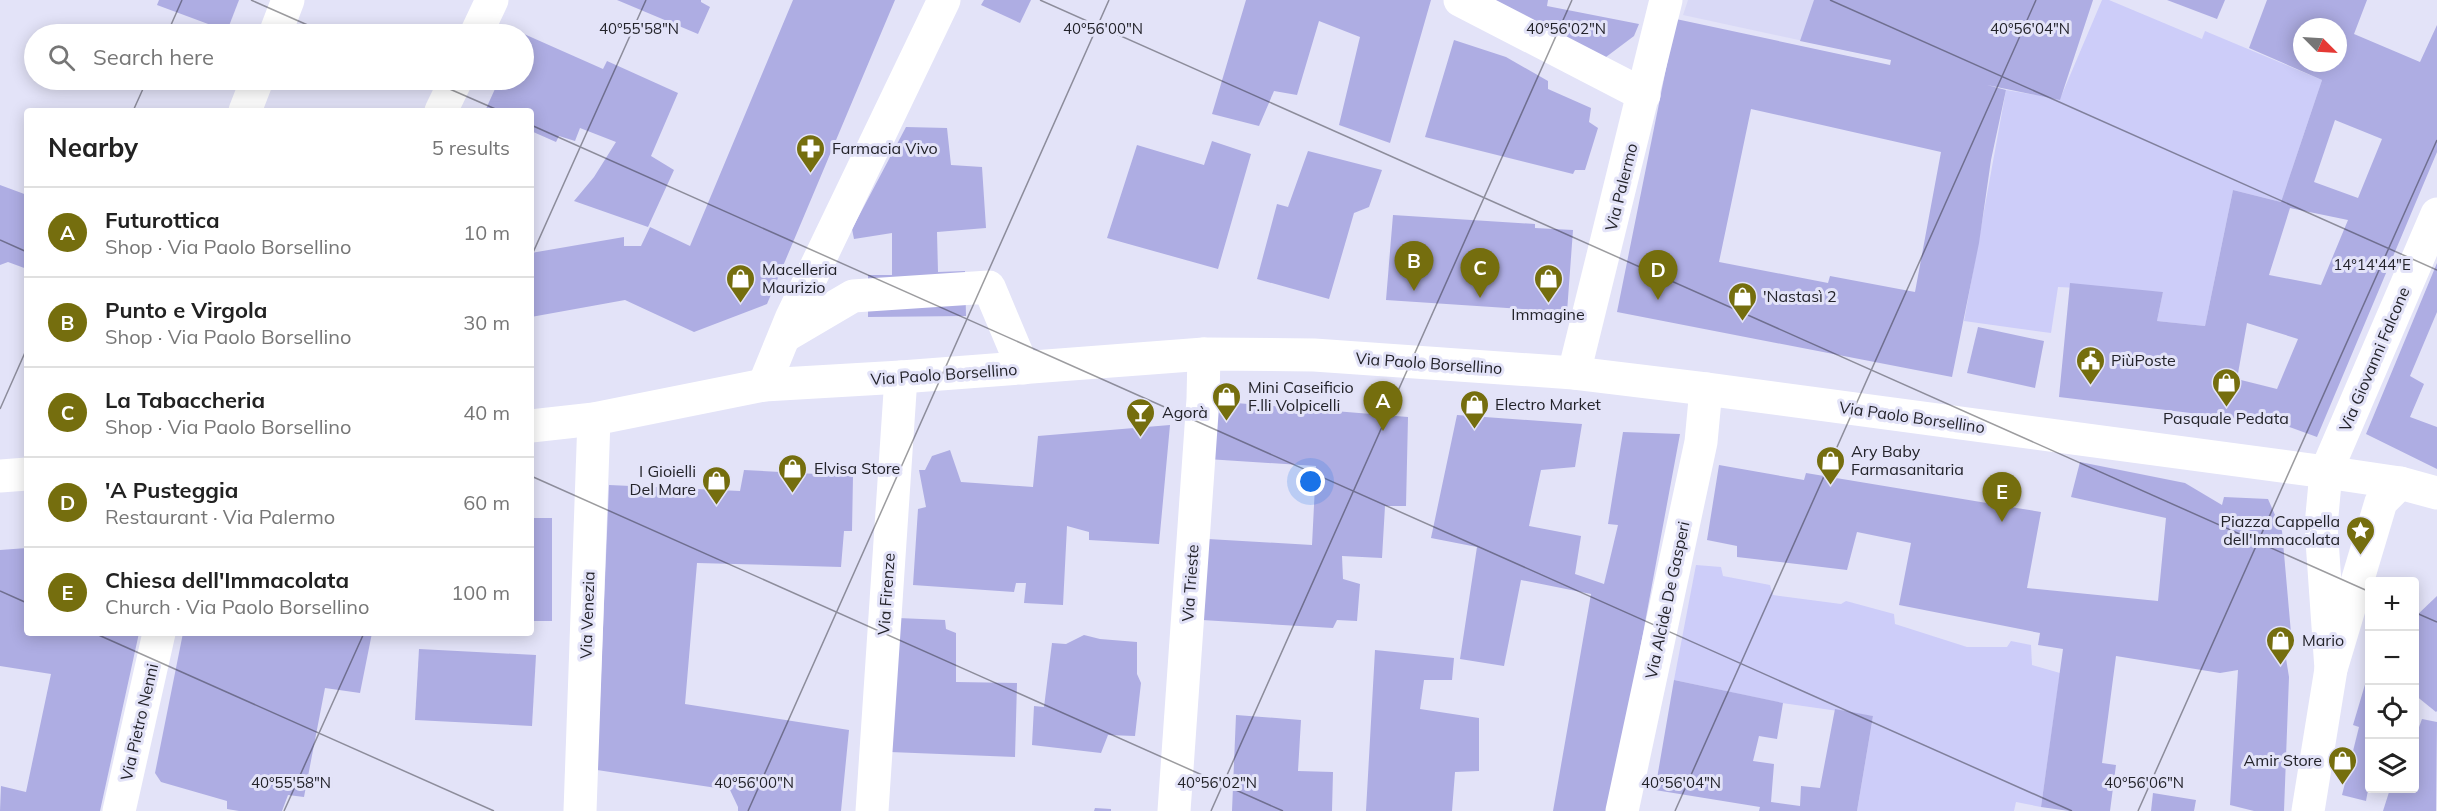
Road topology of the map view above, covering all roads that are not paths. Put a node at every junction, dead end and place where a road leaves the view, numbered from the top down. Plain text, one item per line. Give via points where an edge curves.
1 (288, 0) edge
2 (492, 0) edge
3 (944, 0) edge
4 (1460, 0) edge
5 (1665, 0) edge
6 (279, 24) edge
7 (481, 24) edge
8 (253, 90) edge
9 (451, 90) edge
10 (1644, 95) junction
11 (246, 108) edge
12 (442, 108) edge
13 (2437, 214) edge
14 (785, 336) junction
15 (1204, 354) junction
16 (1023, 368) junction
17 (1574, 373) junction
18 (901, 377) junction
19 (764, 385) junction
20 (1706, 388) junction
21 (594, 418) junction
22 (534, 426) edge
23 (2326, 472) junction
24 (24, 474) edge
25 (0, 476) edge
26 (2400, 483) junction
27 (2437, 493) edge
28 (158, 636) edge
29 (2331, 669) junction
30 (119, 811) edge
31 (580, 811) edge
32 (872, 811) edge
33 (1174, 811) edge
34 (1623, 811) edge
35 (2307, 811) edge

1 - 6 street
2 - 7 street
3 - 14 street
4 - 10 street
5 - 10 street, Via Palermo
8 - 11 street
9 - 12 street
10 - 17 street, Via Palermo
13 - 23 street, Via Giovanni Falcone
14 - 16 street via 853,296 989,287
14 - 19 street
15 - 16 street, Via Paolo Borsellino
15 - 17 street, Via Paolo Borsellino via 1314,355
15 - 33 street, Via Trieste
16 - 18 street, Via Paolo Borsellino
17 - 20 street, Via Paolo Borsellino
18 - 19 street, Via Paolo Borsellino
18 - 32 street, Via Firenze
19 - 21 street, Via Paolo Borsellino
20 - 23 street, Via Paolo Borsellino
20 - 34 street, Via Alcide De Gasperi via 1701,442
21 - 22 street, Via Paolo Borsellino
21 - 31 street, Via Venezia
23 - 26 street, Via Paolo Borsellino
23 - 29 street, Via Giovanni Falcone via 2321,526
24 - 25 street
26 - 27 street, Via Paolo Borsellino
26 - 29 street via 2381,502
28 - 30 street, Via Pietro Nenni
29 - 35 street

